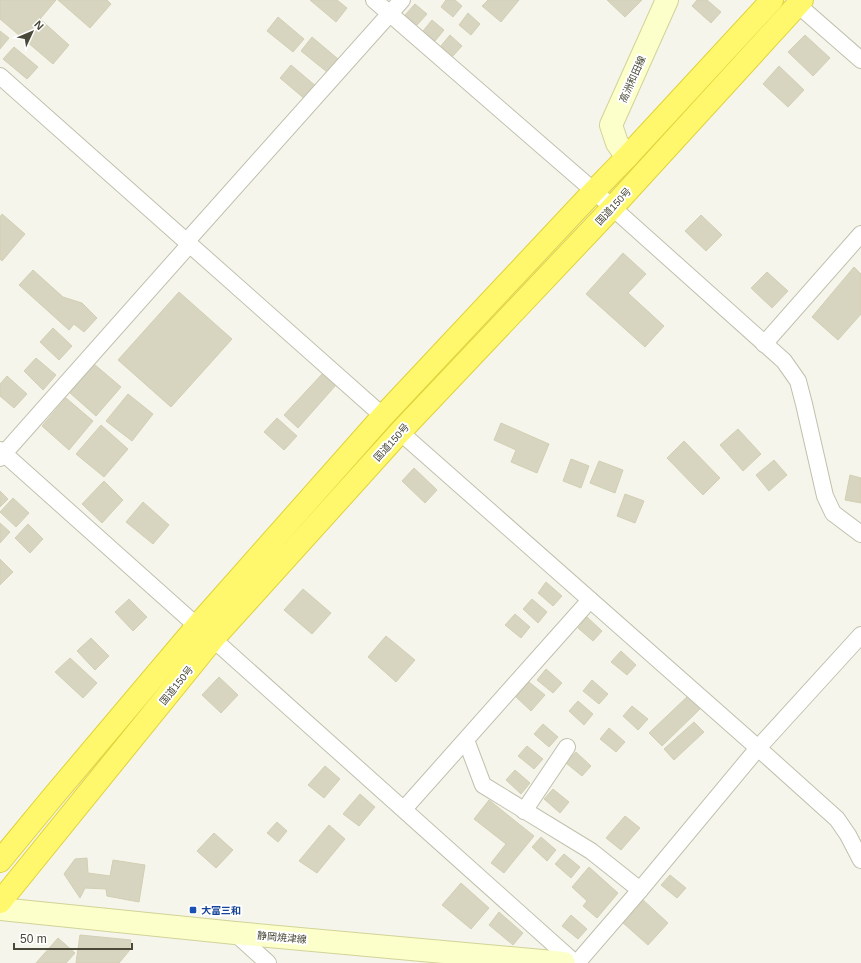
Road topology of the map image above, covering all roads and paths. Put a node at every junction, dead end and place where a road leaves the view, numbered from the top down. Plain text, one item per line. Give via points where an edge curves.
1 (374, 0) edge
2 (402, 0) edge
3 (667, 0) edge
4 (772, 0) edge
5 (800, 2) edge
6 (390, 14) junction
7 (861, 60) edge
8 (0, 76) edge
9 (627, 157) junction
10 (594, 191) junction
11 (612, 208) junction
12 (861, 234) edge
13 (187, 243) junction
14 (764, 344) junction
15 (383, 416) junction
16 (400, 432) junction
17 (1, 454) edge
18 (861, 534) edge
19 (590, 600) junction
20 (205, 632) junction
21 (861, 635) edge
22 (466, 740) junction
23 (567, 747) dead end
24 (758, 748) junction
25 (404, 809) junction
26 (524, 811) junction
27 (855, 833) edge
28 (861, 860) edge
29 (0, 861) edge
30 (640, 890) junction
31 (0, 902) edge
32 (0, 910) edge
33 (235, 933) junction
34 (268, 963) edge
35 (564, 963) edge
36 (576, 963) edge

1 - 6 street
2 - 6 street
3 - 9 main road, 高洲和田線 via 611,126 617,143
4 - 9 highway, 国道150号
5 - 7 street
5 - 11 highway, 国道150号
6 - 10 street
6 - 13 street
8 - 13 street
9 - 10 highway, 国道150号
10 - 11 street
10 - 15 highway, 国道150号
11 - 14 street
11 - 16 highway, 国道150号
12 - 14 street
13 - 15 street
13 - 17 street
14 - 18 street via 784,361 798,381 825,496 833,513
15 - 20 highway, 国道150号
16 - 19 street
16 - 20 highway, 国道150号
17 - 20 street
19 - 22 street
19 - 24 street
20 - 25 street
20 - 29 highway, 国道150号 via 51,799
20 - 31 highway, 国道150号
21 - 24 street
22 - 25 street
22 - 26 street via 483,785
23 - 26 street
24 - 27 street
24 - 30 street
25 - 36 street
26 - 30 street via 591,851
27 - 28 street
30 - 36 street
32 - 33 main road, 静岡焼津線
33 - 34 street
33 - 35 main road, 静岡焼津線

